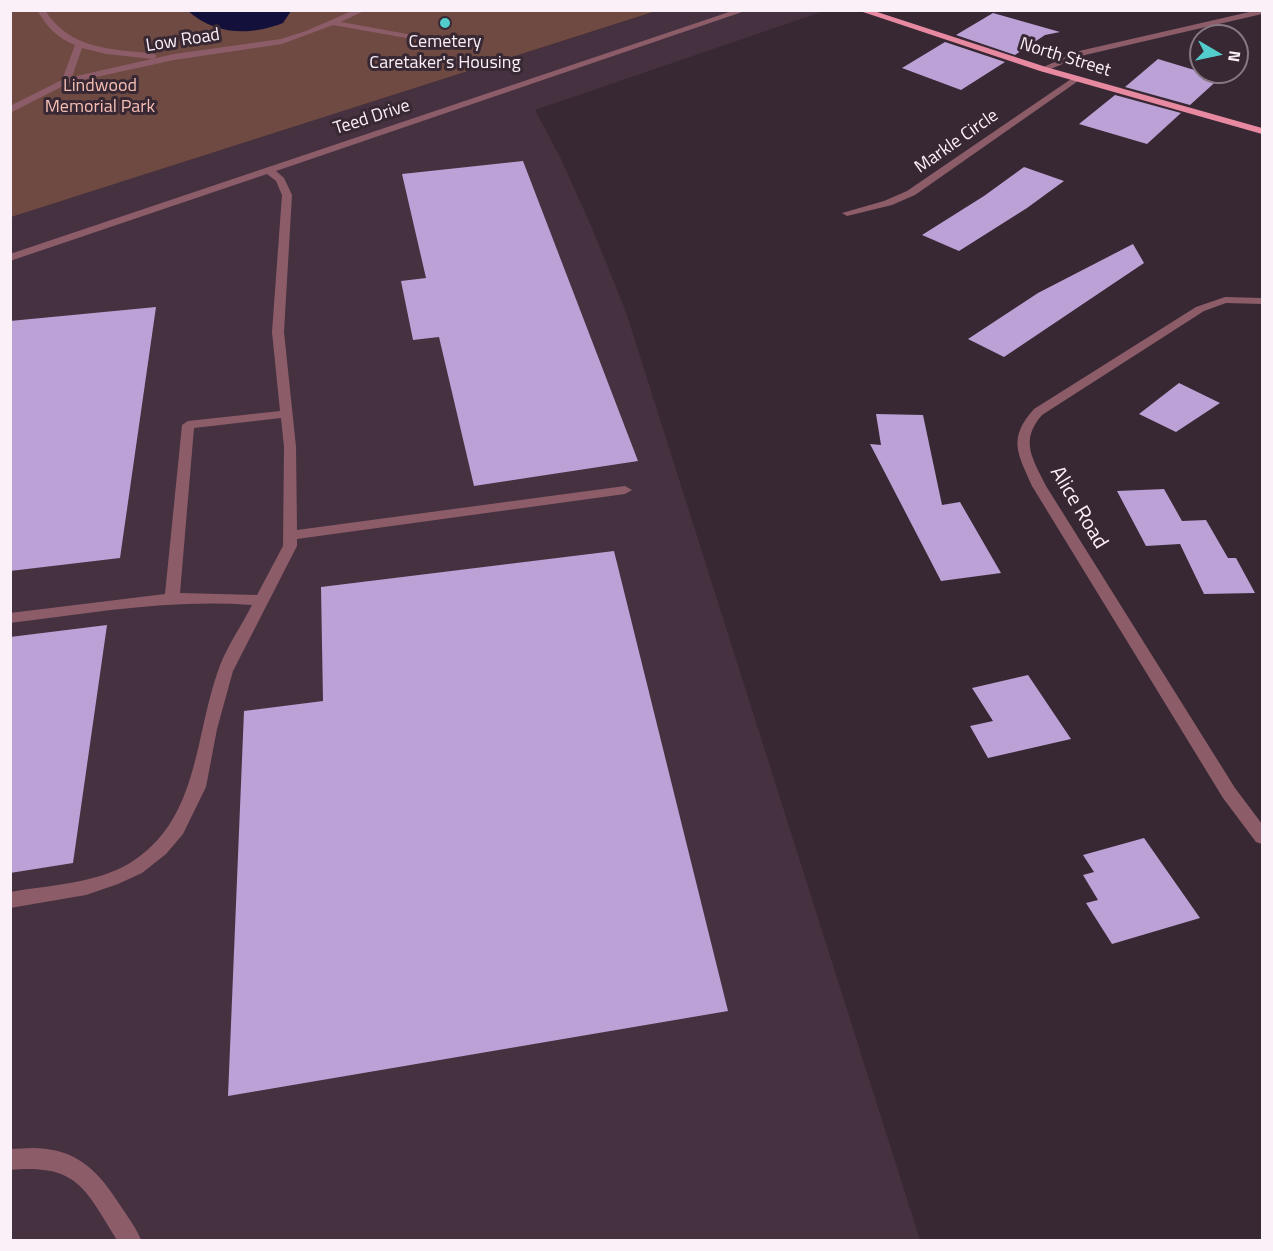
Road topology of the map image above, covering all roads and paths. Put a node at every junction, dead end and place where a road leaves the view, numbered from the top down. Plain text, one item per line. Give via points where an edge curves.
1 (41, 10) edge
2 (362, 10) edge
3 (744, 10) edge
4 (861, 10) edge
5 (1263, 12) edge
6 (333, 22) junction
7 (463, 45) dead end
8 (79, 46) junction
9 (174, 57) junction
10 (1043, 69) junction
11 (1077, 79) junction
12 (66, 81) junction
13 (10, 110) edge
14 (1263, 131) edge
15 (268, 170) junction
16 (847, 213) dead end
17 (10, 258) edge
18 (1263, 301) edge
19 (286, 414) junction
20 (625, 490) dead end
21 (291, 535) junction
22 (172, 598) junction
23 (261, 600) junction
24 (10, 618) edge
25 (1263, 837) edge
26 (10, 900) edge
27 (10, 1160) edge
28 (130, 1240) edge

1 - 8 street via 49,23
2 - 6 street, Low Road
3 - 15 street, Teed Drive
4 - 10 main road, North Street
5 - 10 street via 1082,53
6 - 7 street
6 - 9 street, Low Road via 282,41
8 - 9 street
8 - 12 street
9 - 12 street, Low Road
10 - 11 main road, North Street
11 - 14 main road, North Street
11 - 16 street, Markle Circle via 911,193
12 - 13 street, Low Road
15 - 17 street, Teed Drive
15 - 19 street via 280,180 287,195 278,332
18 - 25 street, Alice Road via 1225,300 1200,309 1050,402 1028,423 1023,436 1023,450 1039,486 1229,793
19 - 21 street
19 - 22 street via 188,425
20 - 21 street
21 - 23 street via 285,558
22 - 23 street
22 - 24 street
23 - 26 street via 225,671 198,787 177,829 136,868 112,879 59,893
27 - 28 street via 46,1159 72,1167 92,1186

